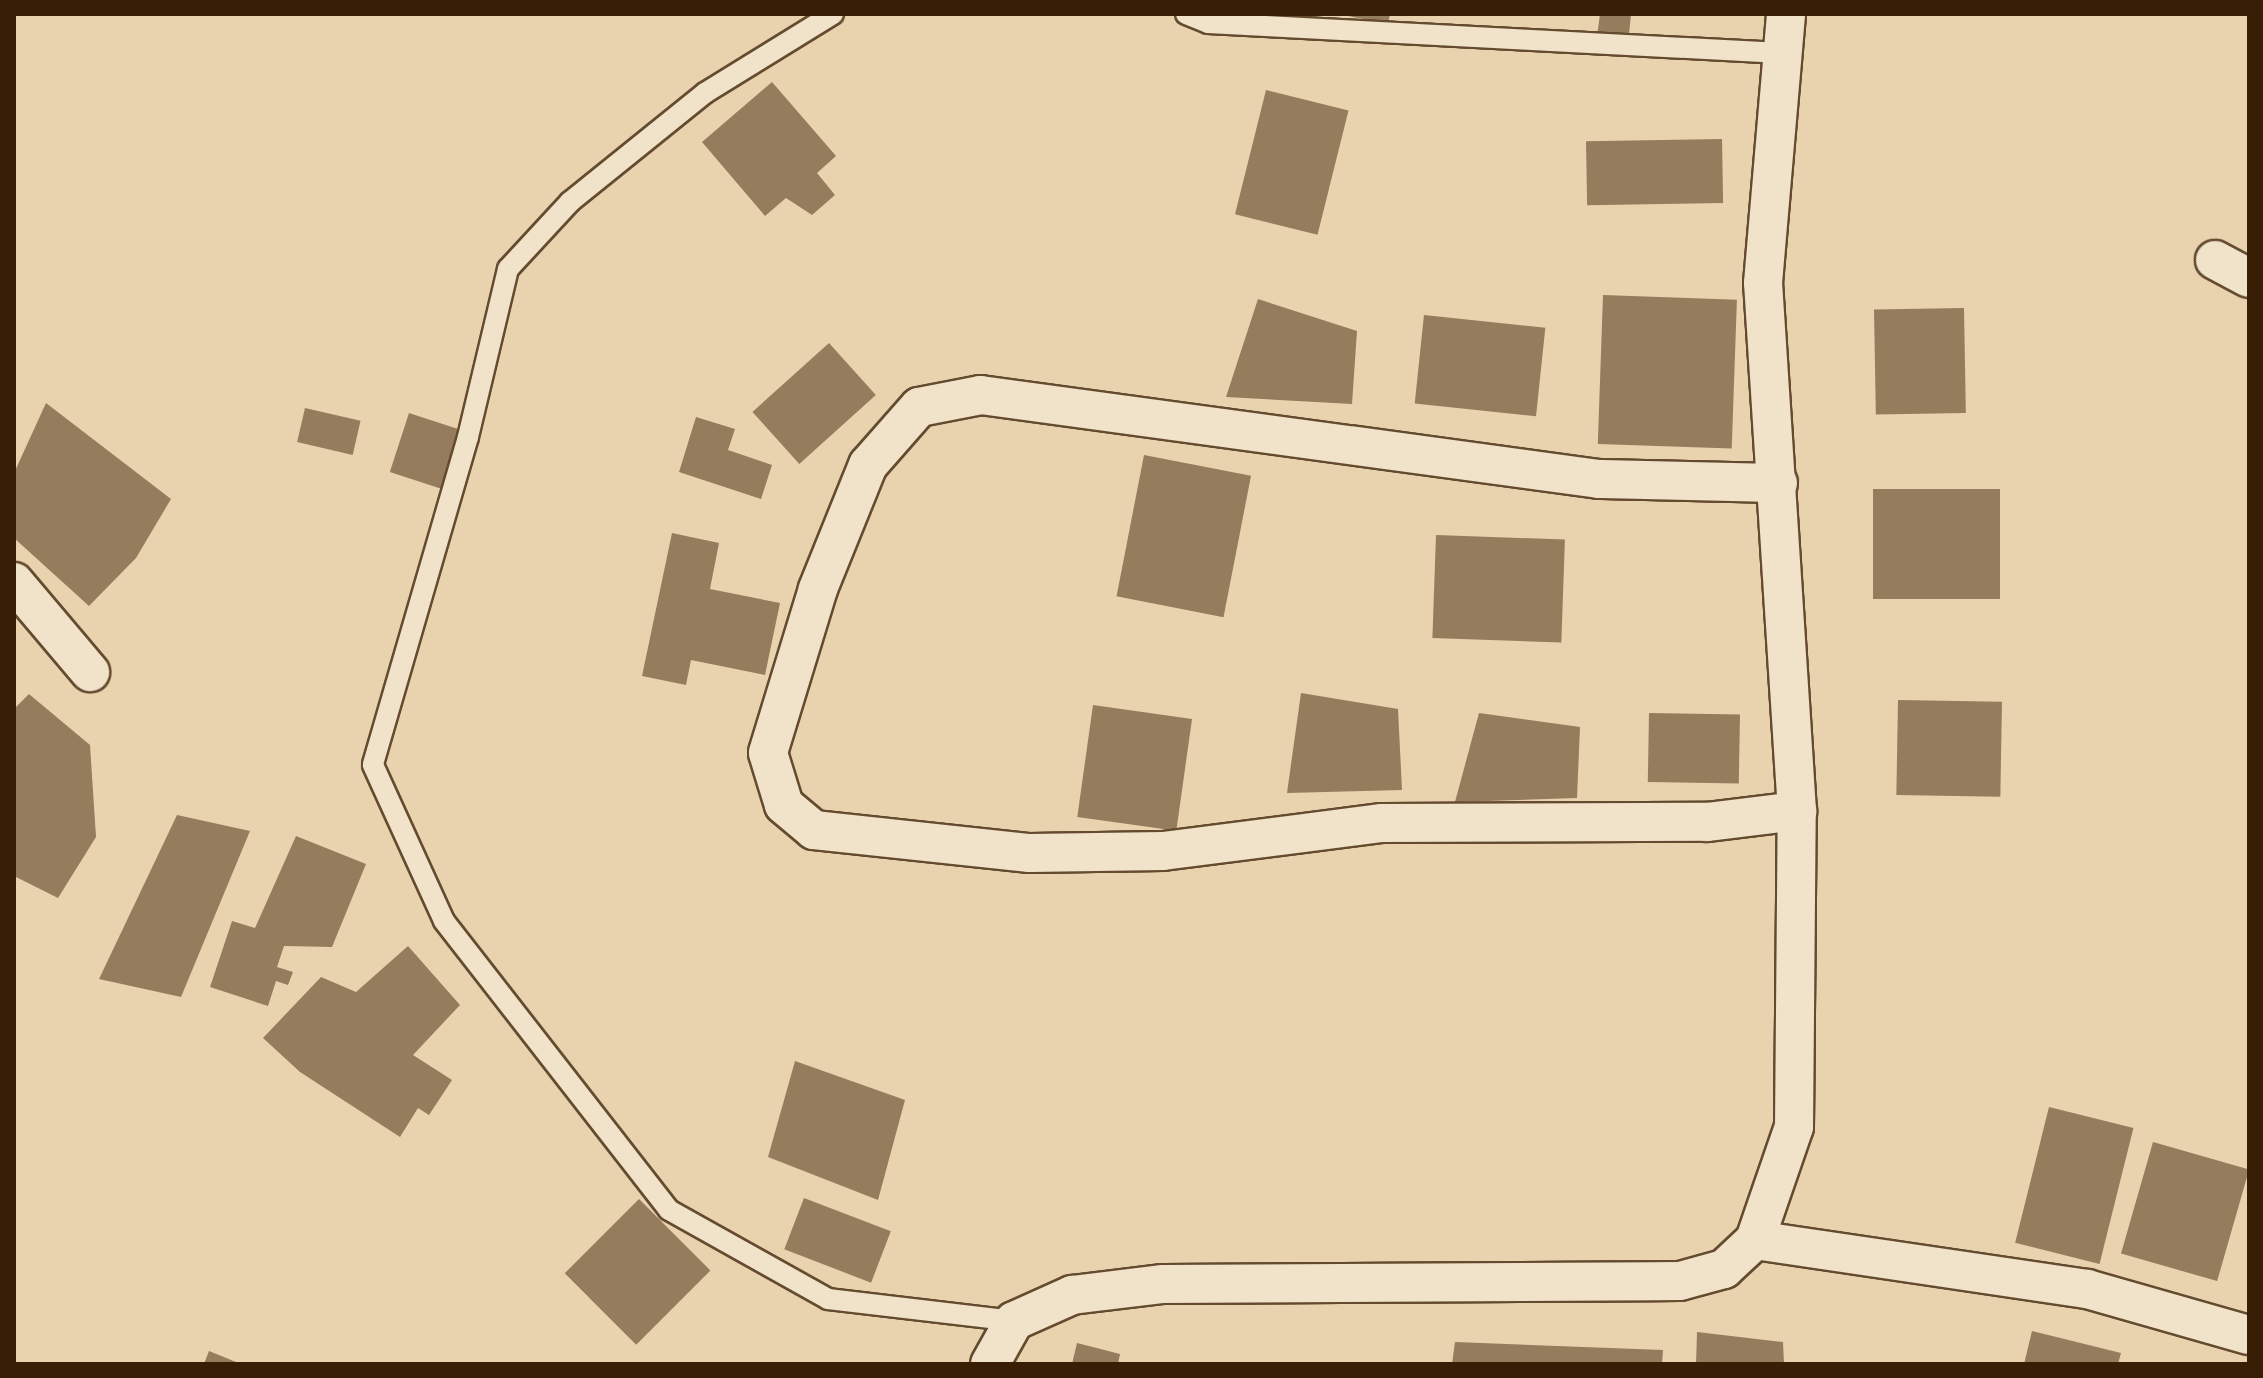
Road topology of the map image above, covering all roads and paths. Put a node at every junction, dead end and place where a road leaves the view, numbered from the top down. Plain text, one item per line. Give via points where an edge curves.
1 (833, 14) edge
2 (1186, 14) edge
3 (1786, 14) edge
4 (1781, 53) junction
5 (2215, 260) dead end
6 (2249, 278) edge
7 (1778, 483) junction
8 (14, 582) edge
9 (90, 672) dead end
10 (1797, 811) junction
11 (1755, 1240) junction
12 (1014, 1321) junction
13 (2249, 1335) edge
14 (990, 1364) edge

1 - 12 lane via 705,93 570,202 508,269 464,451 373,765 444,921 669,1210 828,1299
2 - 4 lane via 1208,23
3 - 4 street
4 - 7 street via 1763,283
5 - 6 street
7 - 10 street
7 - 10 street via 1599,479 981,395 919,407 868,465 818,589 768,753 784,805 814,830 1030,853 1163,851 1382,823 1707,822
8 - 9 street
10 - 11 street via 1794,1127
11 - 12 street via 1724,1269 1680,1281 1163,1284 1072,1295
11 - 13 street via 2087,1289
12 - 14 street

